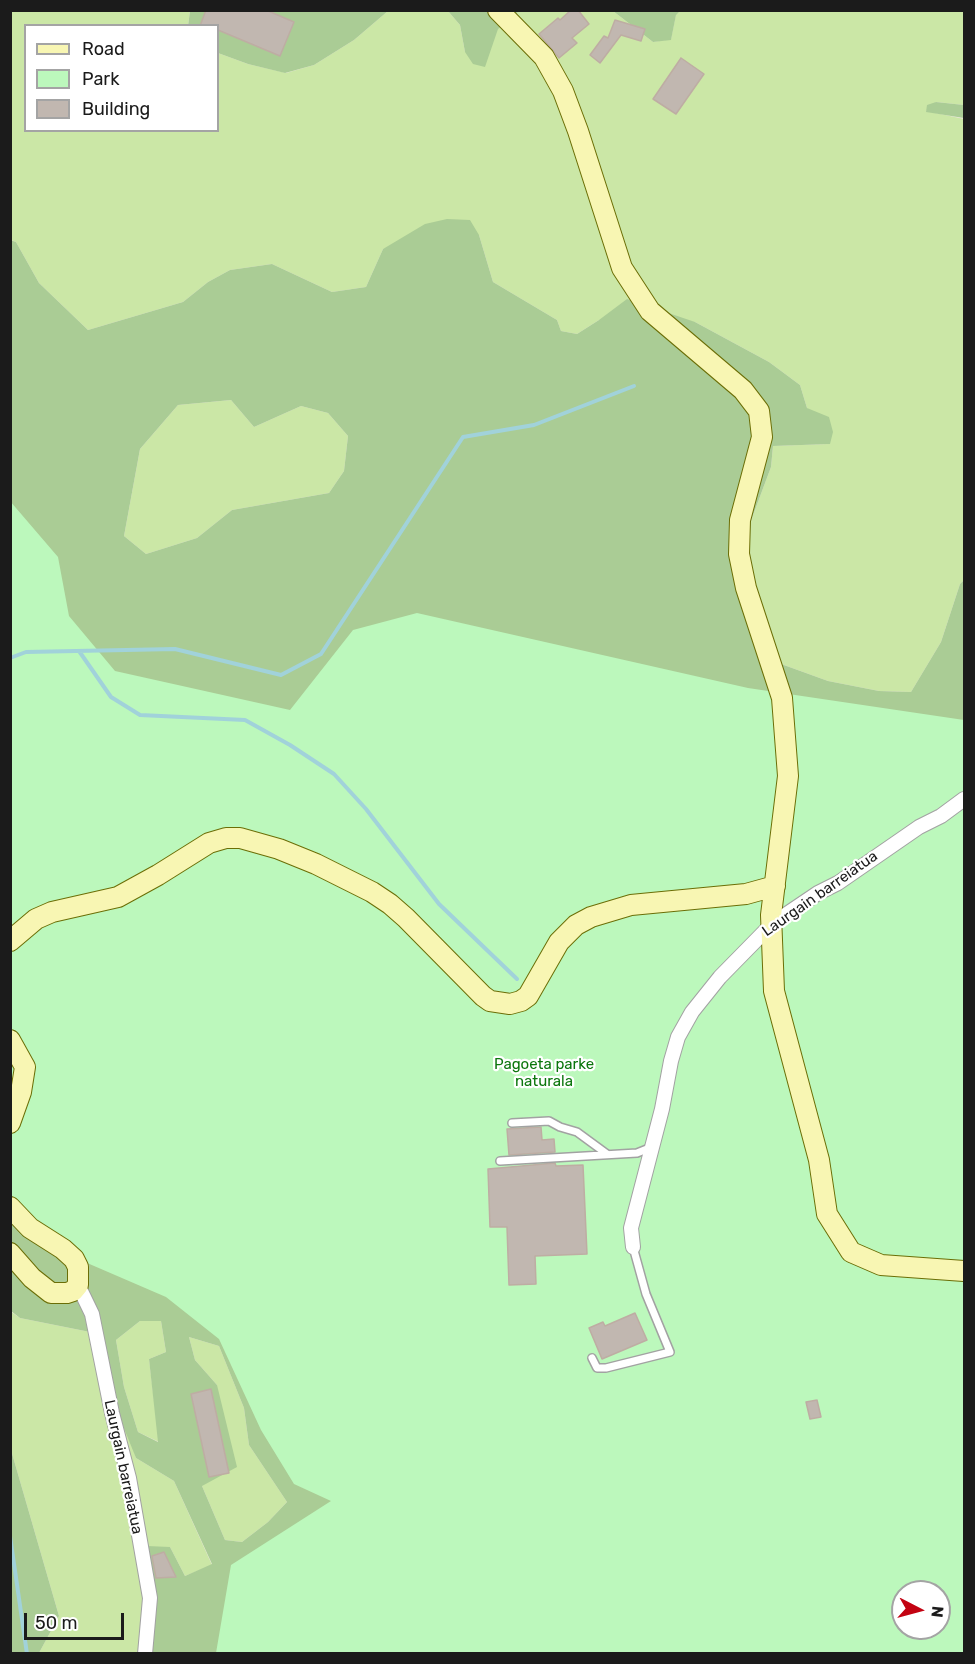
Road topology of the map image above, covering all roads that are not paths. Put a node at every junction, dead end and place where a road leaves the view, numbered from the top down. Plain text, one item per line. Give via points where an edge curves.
1 (498, 10) edge
2 (964, 799) edge
3 (774, 886) junction
4 (772, 924) junction
5 (10, 941) edge
6 (10, 1040) edge
7 (10, 1123) edge
8 (512, 1123) dead end
9 (652, 1147) junction
10 (607, 1154) junction
11 (500, 1161) dead end
12 (10, 1207) edge
13 (633, 1247) joint
14 (10, 1252) edge
15 (964, 1271) edge
16 (78, 1285) junction
17 (592, 1358) dead end
18 (145, 1653) edge

1 - 3 main road via 544,57 563,91 622,268 650,311 742,390 759,411 762,437 740,520 740,554 746,588 782,698 788,776
2 - 4 street, Laurgain barreiatua
3 - 4 main road
3 - 5 main road via 746,894 626,906 591,917 560,942 528,996 510,1004 483,996 406,918 372,892 316,864 240,838 209,843 118,897 36,919
4 - 9 street, Laurgain barreiatua via 720,977 678,1036
4 - 15 main road via 774,991 819,1160 827,1214 851,1252 881,1265
6 - 7 main road via 25,1067
8 - 10 lane via 549,1121 577,1132
9 - 10 lane
9 - 13 street, Laurgain barreiatua via 631,1228
10 - 11 lane
12 - 16 main road via 30,1228 74,1259
13 - 17 lane via 646,1293 670,1352 606,1368 597,1368
14 - 16 main road via 51,1293 67,1293
16 - 18 street, Laurgain barreiatua via 93,1314 129,1478 150,1598

